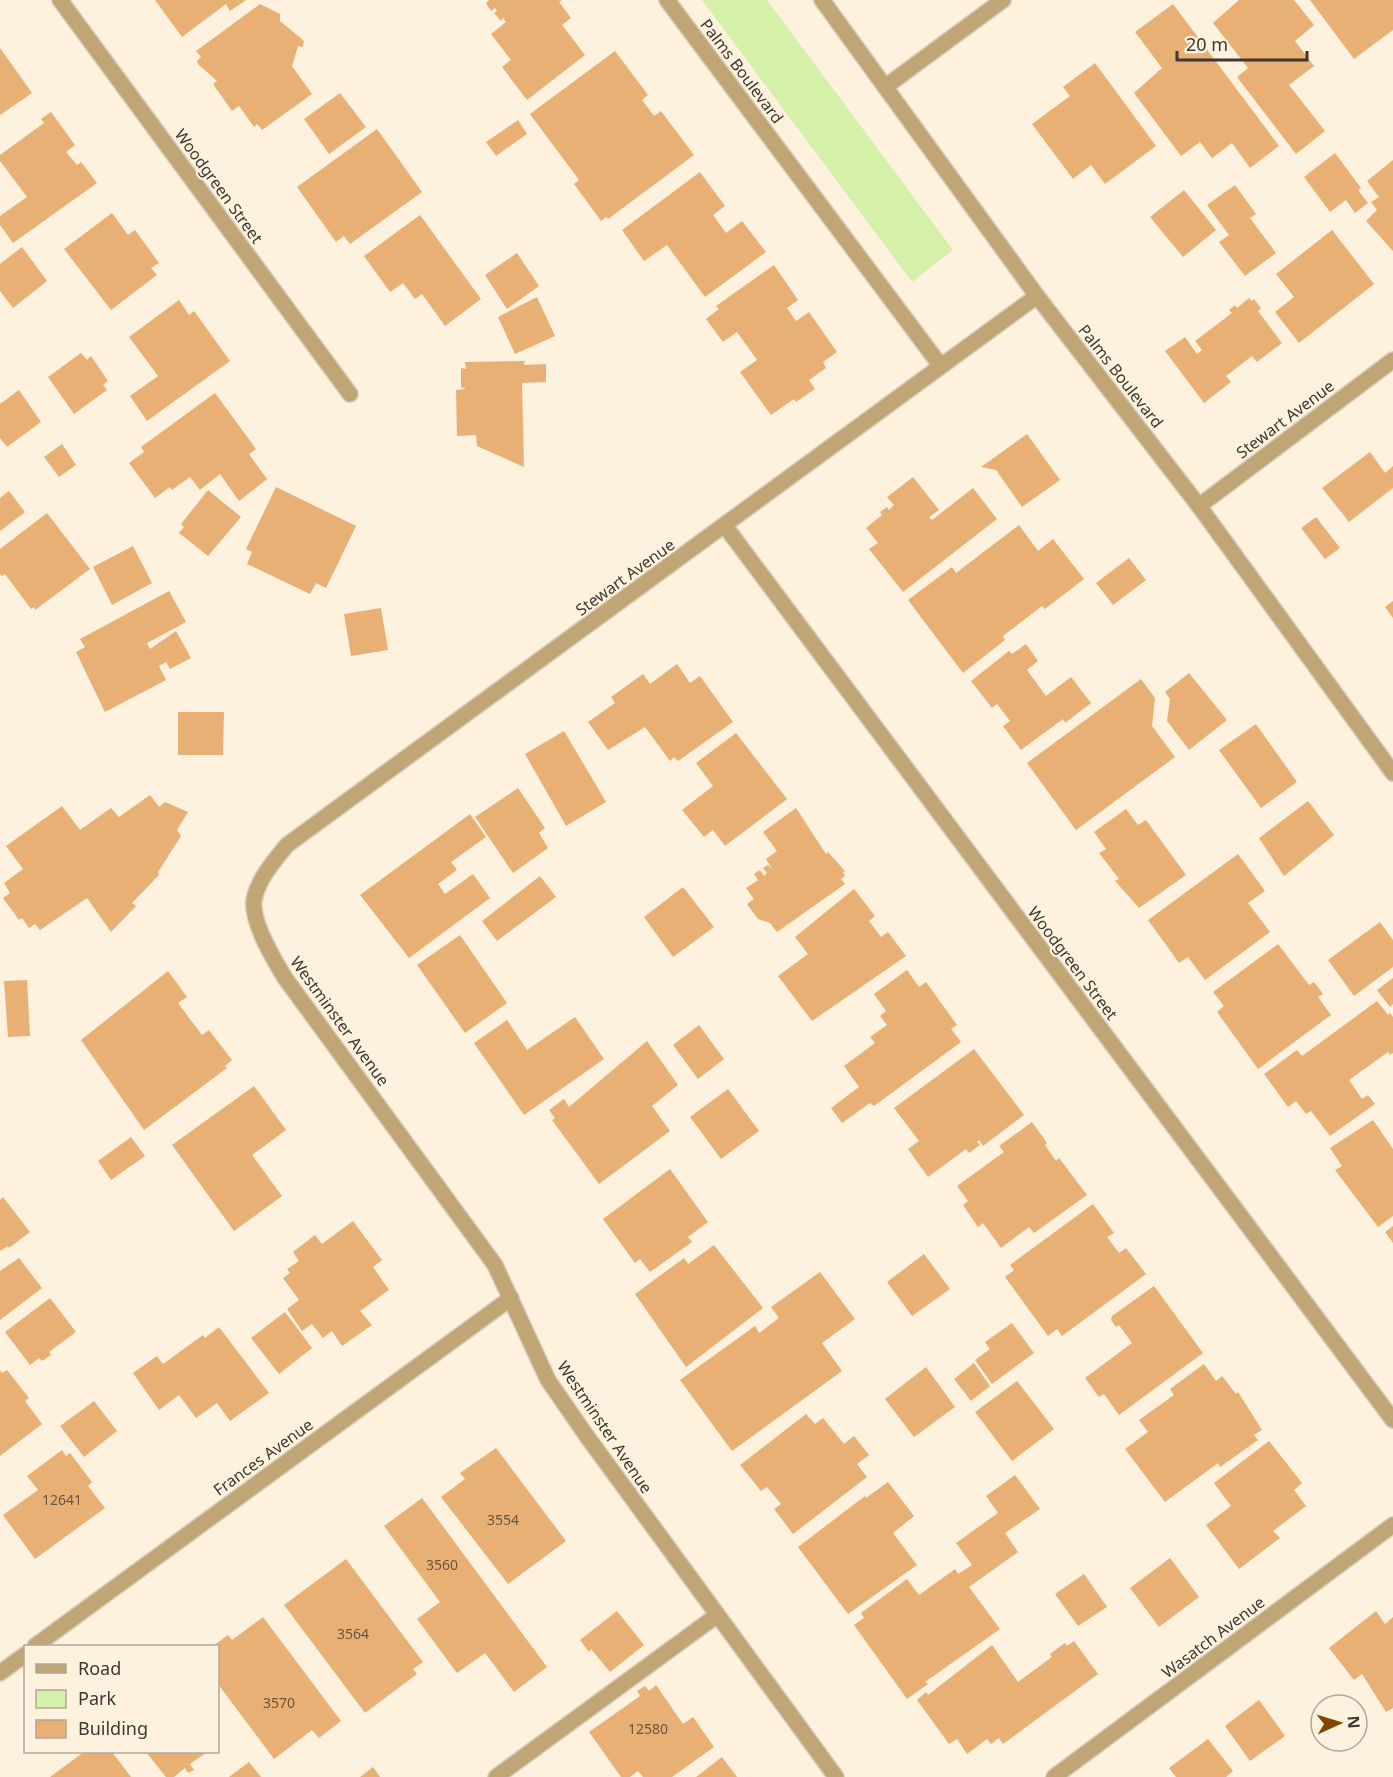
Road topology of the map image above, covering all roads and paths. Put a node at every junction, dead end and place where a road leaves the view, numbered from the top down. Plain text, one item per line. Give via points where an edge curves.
1 (60, 0) edge
2 (667, 0) edge
3 (822, 0) edge
4 (1003, 0) edge
5 (885, 87) junction
6 (1037, 296) junction
7 (1393, 360) edge
8 (940, 365) junction
9 (350, 394) dead end
10 (1199, 506) junction
11 (725, 526) junction
12 (1393, 773) edge
13 (254, 902) joint
14 (511, 1298) junction
15 (1393, 1420) edge
16 (1393, 1525) edge
17 (716, 1616) junction
18 (39, 1645) edge
19 (24, 1655) edge
20 (0, 1672) edge
21 (496, 1777) edge
22 (836, 1777) edge
23 (1054, 1777) edge

1 - 9 street, Woodgreen Street
2 - 8 street, Palms Boulevard
3 - 5 street, Palms Boulevard
4 - 5 street
5 - 6 street, Palms Boulevard
6 - 8 street, Stewart Avenue
6 - 10 street, Palms Boulevard
7 - 10 street, Stewart Avenue
8 - 11 street, Stewart Avenue
10 - 12 street, Palms Boulevard
11 - 13 street, Stewart Avenue via 287,844 267,870
11 - 15 street, Woodgreen Street
13 - 14 street, Westminster Avenue via 264,943 285,978 495,1265
14 - 17 street, Westminster Avenue via 548,1380
14 - 18 street, Frances Avenue
16 - 23 street, Wasatch Avenue
17 - 21 street
17 - 22 street, Westminster Avenue
19 - 20 street

